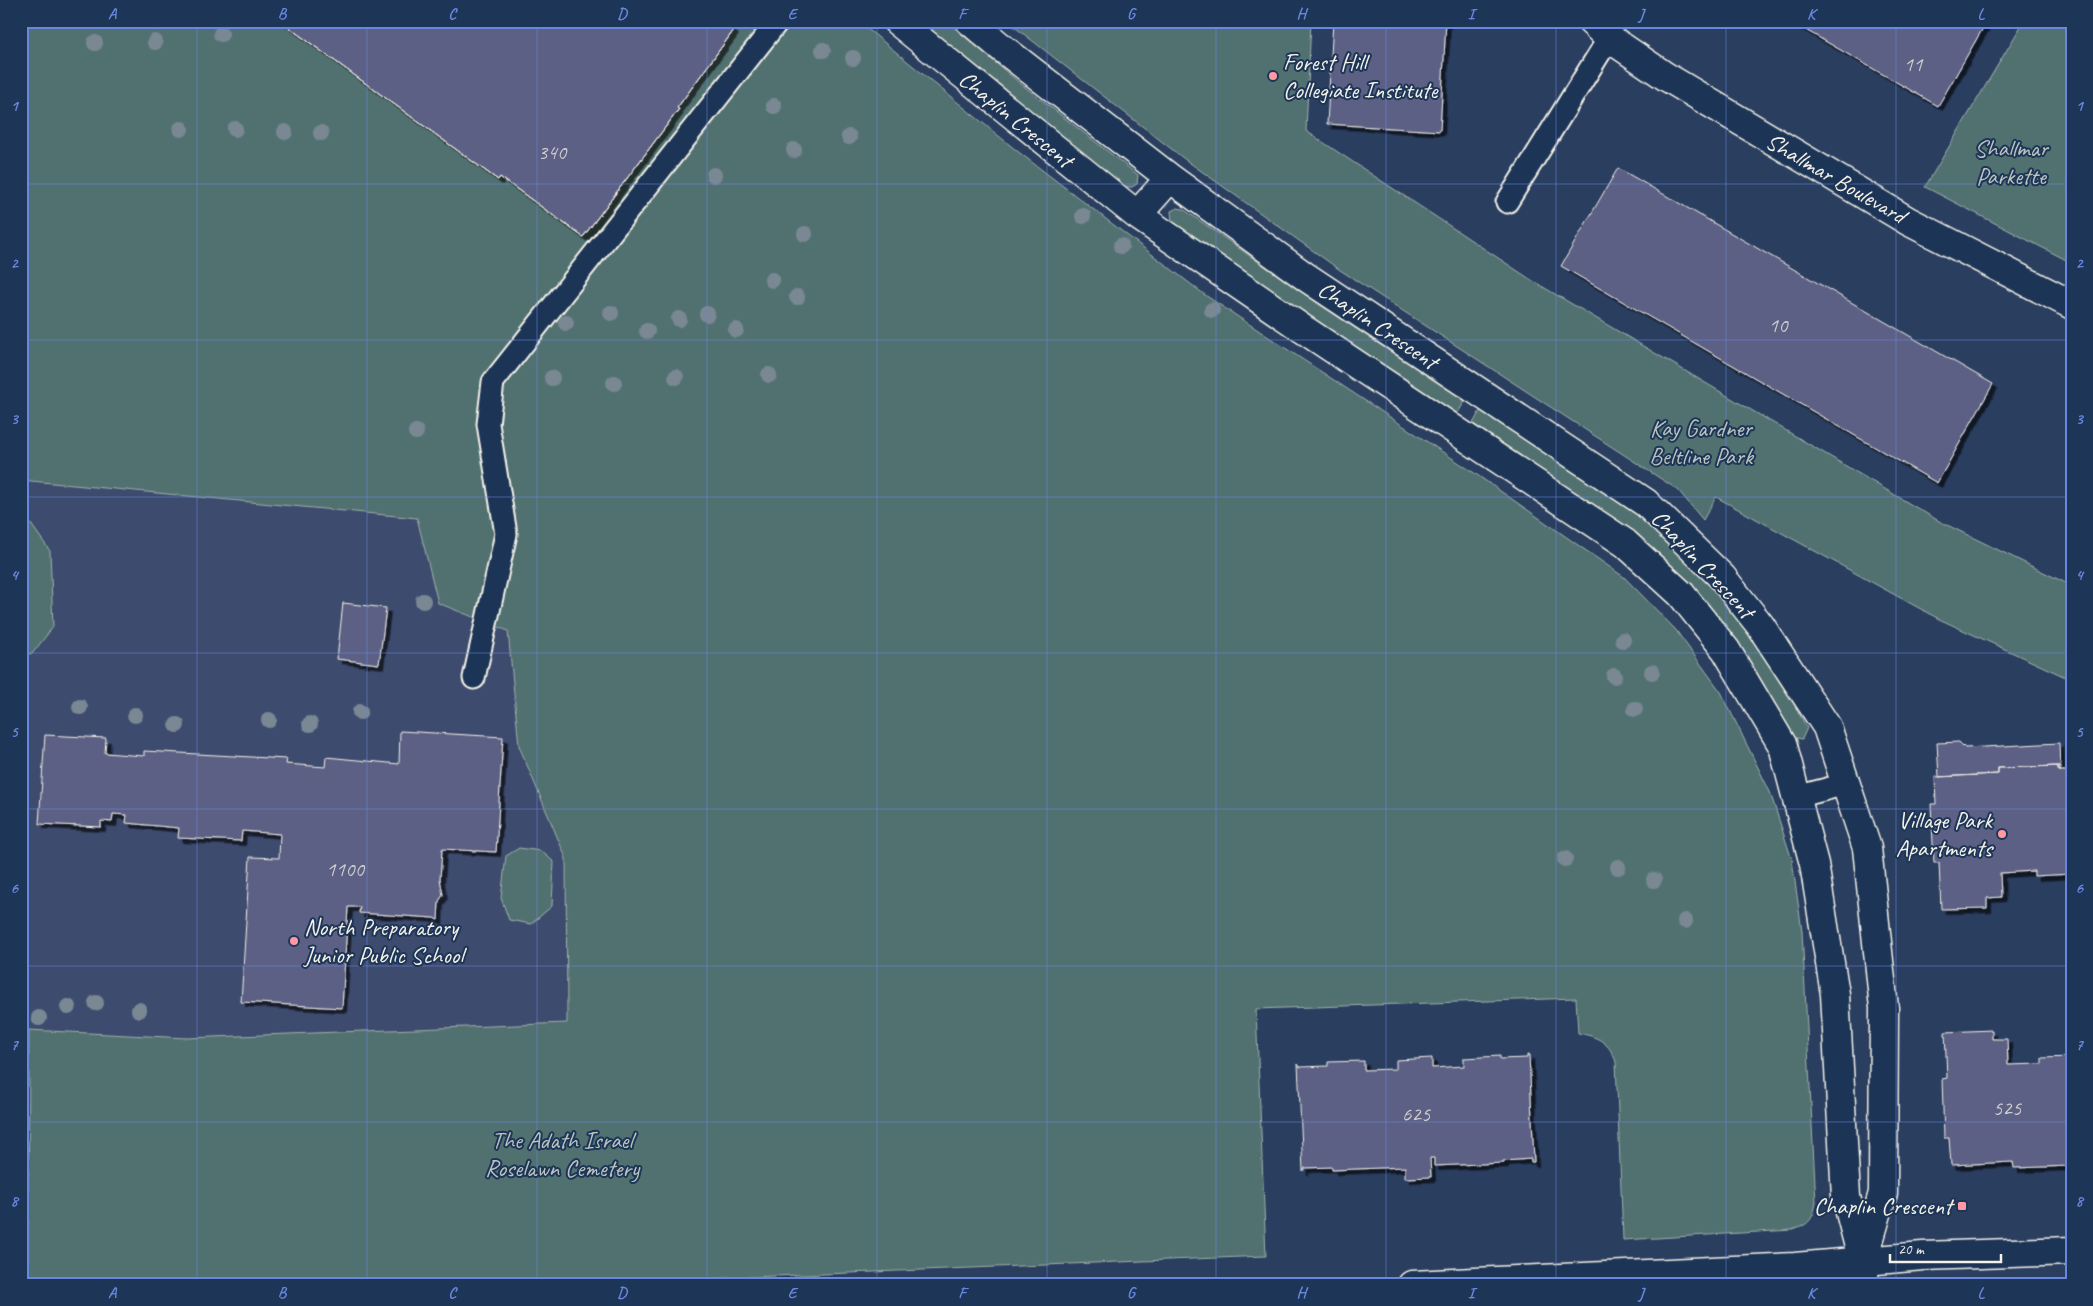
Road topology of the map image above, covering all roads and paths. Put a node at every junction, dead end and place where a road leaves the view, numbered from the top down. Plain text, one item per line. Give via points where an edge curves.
1 (778, 21) edge
2 (897, 21) edge
3 (970, 21) edge
4 (1600, 29) edge
5 (1170, 178) junction
6 (1507, 202) dead end
7 (1137, 216) junction
8 (2072, 305) edge
9 (474, 678) dead end
10 (1846, 784) junction
11 (1796, 797) junction
12 (2072, 1251) edge
13 (1864, 1273) edge
14 (1412, 1285) edge

1 - 9 lane via 493,382 488,424 506,534
2 - 7 street, Chaplin Crescent
3 - 5 street, Chaplin Crescent
4 - 6 lane
4 - 8 street, Shallmar Boulevard via 1664,76 1908,221
5 - 7 street
5 - 10 street, Chaplin Crescent via 1306,278 1646,503 1722,577 1760,624 1828,726
7 - 11 street, Chaplin Crescent via 1625,543 1681,594 1726,650 1783,746
10 - 11 lane
10 - 13 street, Chaplin Crescent via 1867,848 1884,1008 1883,1193
11 - 13 street, Chaplin Crescent via 1814,864 1835,994 1846,1197
12 - 13 street via 1909,1257
13 - 14 street via 1795,1267

